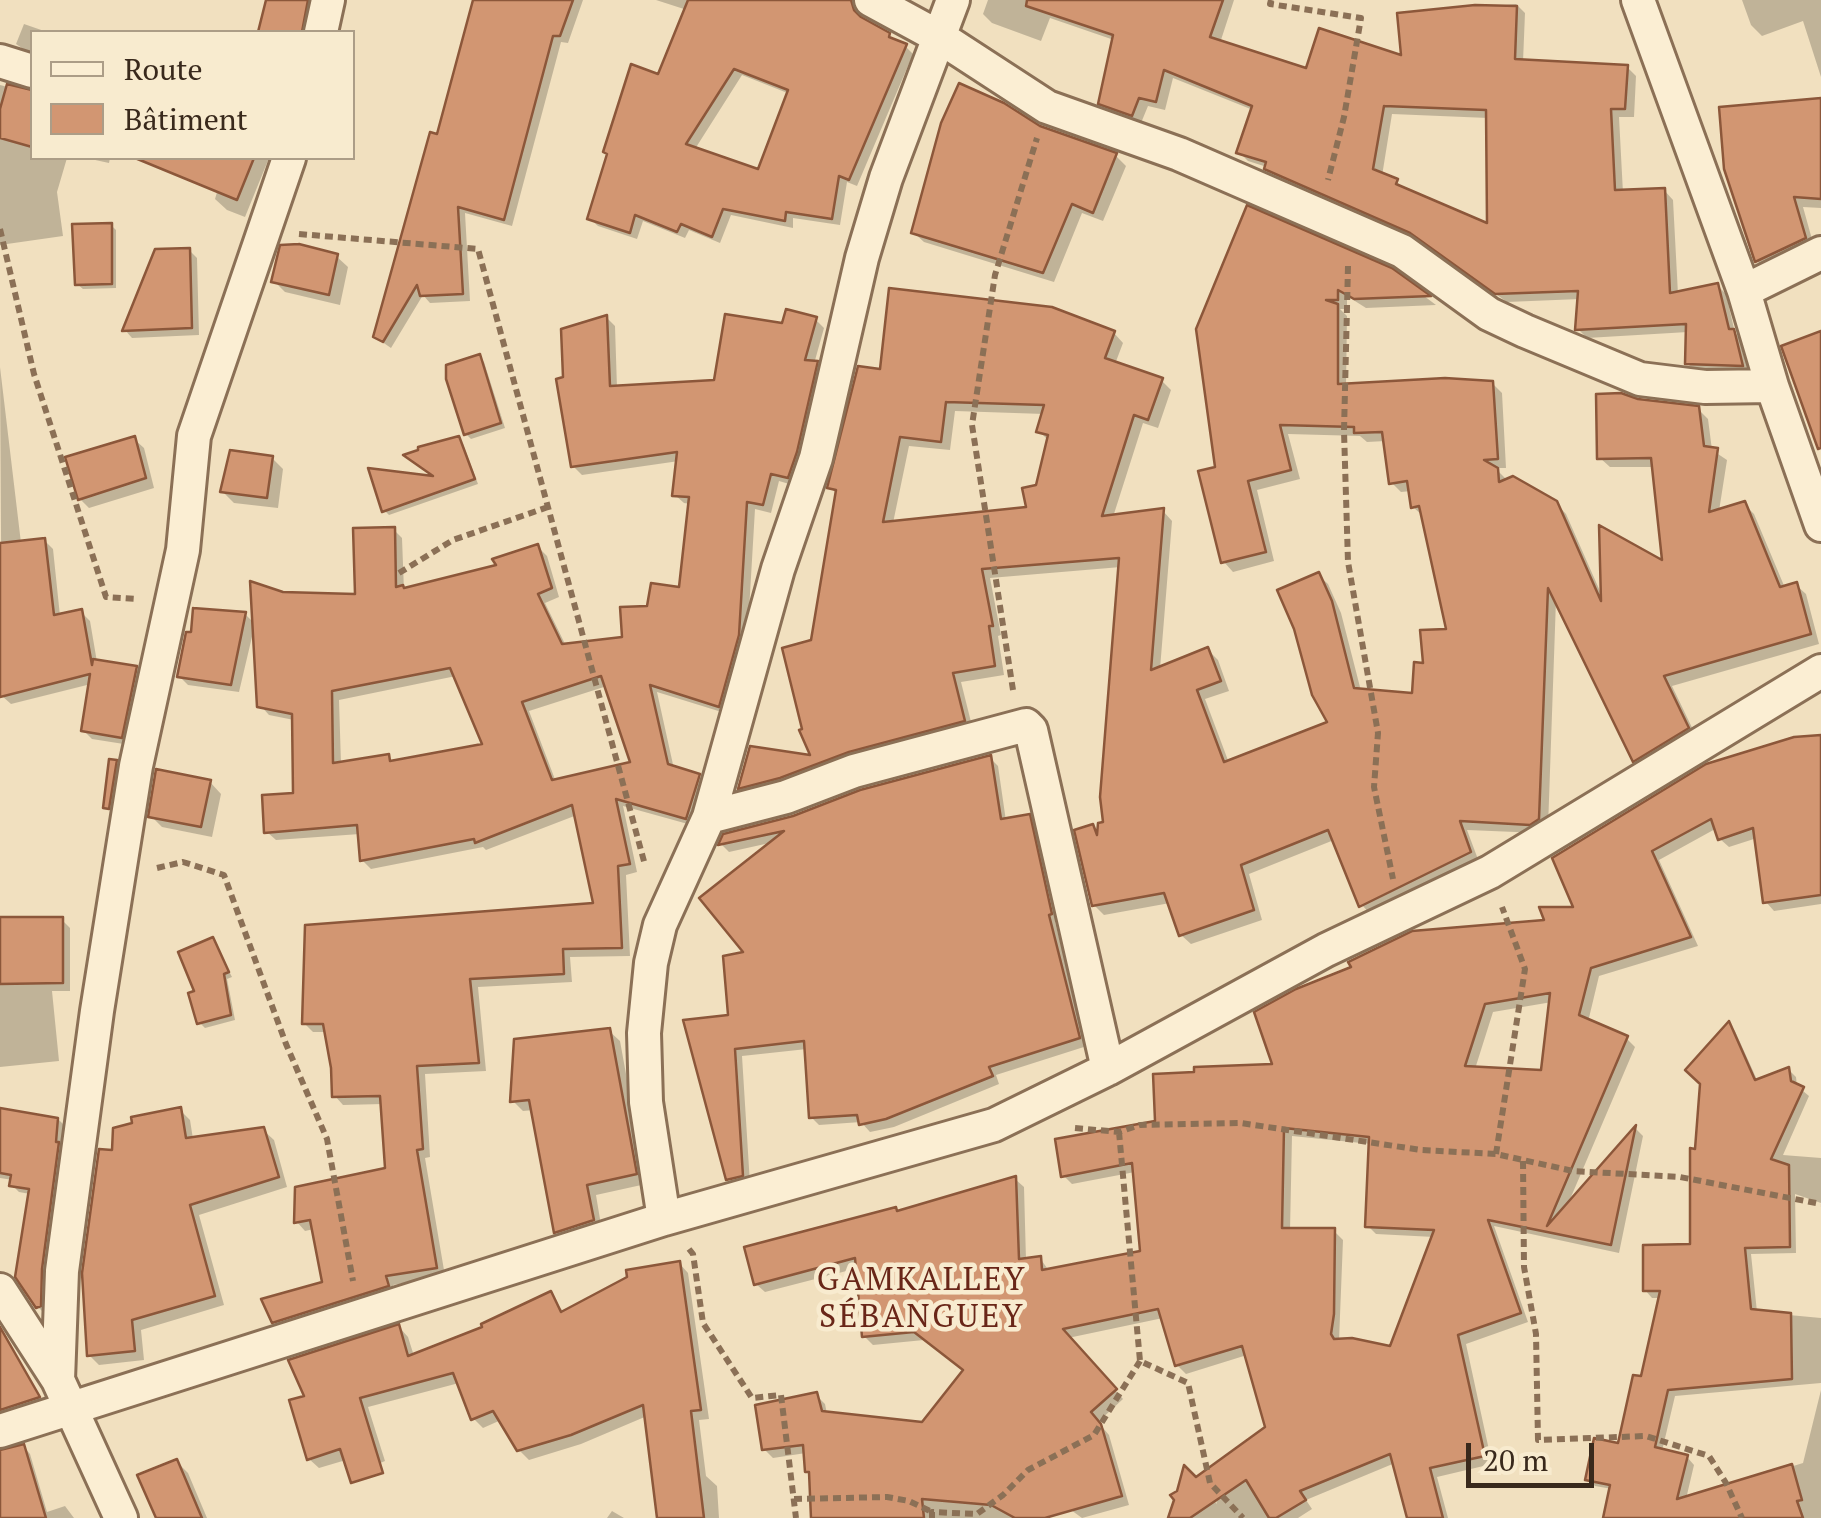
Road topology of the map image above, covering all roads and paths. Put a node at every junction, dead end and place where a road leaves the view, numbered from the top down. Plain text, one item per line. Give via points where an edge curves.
1 (328, 0) edge
2 (872, 0) edge
3 (953, 0) edge
4 (1271, 0) edge
5 (1638, 0) edge
6 (321, 30) edge
7 (941, 38) junction
8 (0, 60) edge
9 (30, 70) edge
10 (1047, 107) junction
11 (287, 160) edge
12 (1334, 221) junction
13 (0, 229) edge
14 (263, 231) junction
15 (1821, 253) edge
16 (1744, 290) junction
17 (1772, 386) junction
18 (548, 507) junction
19 (1821, 525) edge
20 (399, 573) dead end
21 (170, 602) junction
22 (1821, 671) edge
23 (1019, 725) junction
24 (709, 817) junction
25 (1490, 872) junction
26 (117, 877) junction
27 (1400, 914) junction
28 (660, 925) junction
29 (1108, 1069) junction
30 (1062, 1127) dead end
31 (1119, 1132) junction
32 (1496, 1154) junction
33 (1523, 1160) junction
34 (1821, 1204) edge
35 (664, 1219) junction
36 (0, 1290) edge
37 (360, 1319) junction
38 (1140, 1361) junction
39 (63, 1394) junction
40 (0, 1432) edge
41 (794, 1499) junction
42 (932, 1515) edge
43 (121, 1518) edge
44 (796, 1518) edge
45 (1243, 1518) edge
46 (1742, 1518) edge

1 - 6 street
2 - 7 street
3 - 7 street
4 - 12 path via 1361,18
5 - 16 street
7 - 10 street
7 - 24 street via 862,258 816,458
8 - 9 street
10 - 12 street
10 - 23 path via 995,275 972,425
11 - 14 street
12 - 17 street via 1402,250 1505,323 1640,379
12 - 27 path via 1348,562 1378,733 1374,787
13 - 21 path via 34,374 106,597
14 - 18 path via 478,249
14 - 21 street via 194,436 183,550
15 - 16 street
16 - 17 street
17 - 19 street
18 - 20 path via 453,540
18 - 28 path
21 - 26 street
22 - 25 street
23 - 24 street
23 - 29 street via 1031,730
24 - 28 street
25 - 27 street
25 - 32 path via 1524,969
26 - 37 path via 182,862 224,876 327,1139
26 - 39 street via 62,1271
27 - 29 street
28 - 35 street via 644,1033 646,1102
29 - 35 street via 994,1125
30 - 31 path
31 - 32 path via 1140,1125 1241,1123 1421,1150
31 - 38 path
32 - 33 path
33 - 34 path via 1573,1171 1680,1177
33 - 46 path via 1538,1440 1646,1436 1709,1456
35 - 37 street
35 - 41 path via 694,1254 703,1323 752,1398 781,1395
36 - 39 street
37 - 39 street
38 - 42 path via 1094,1436 1028,1470 978,1514
38 - 45 path via 1188,1383 1210,1483
39 - 40 street
39 - 43 street
41 - 42 path via 887,1497
41 - 44 path

